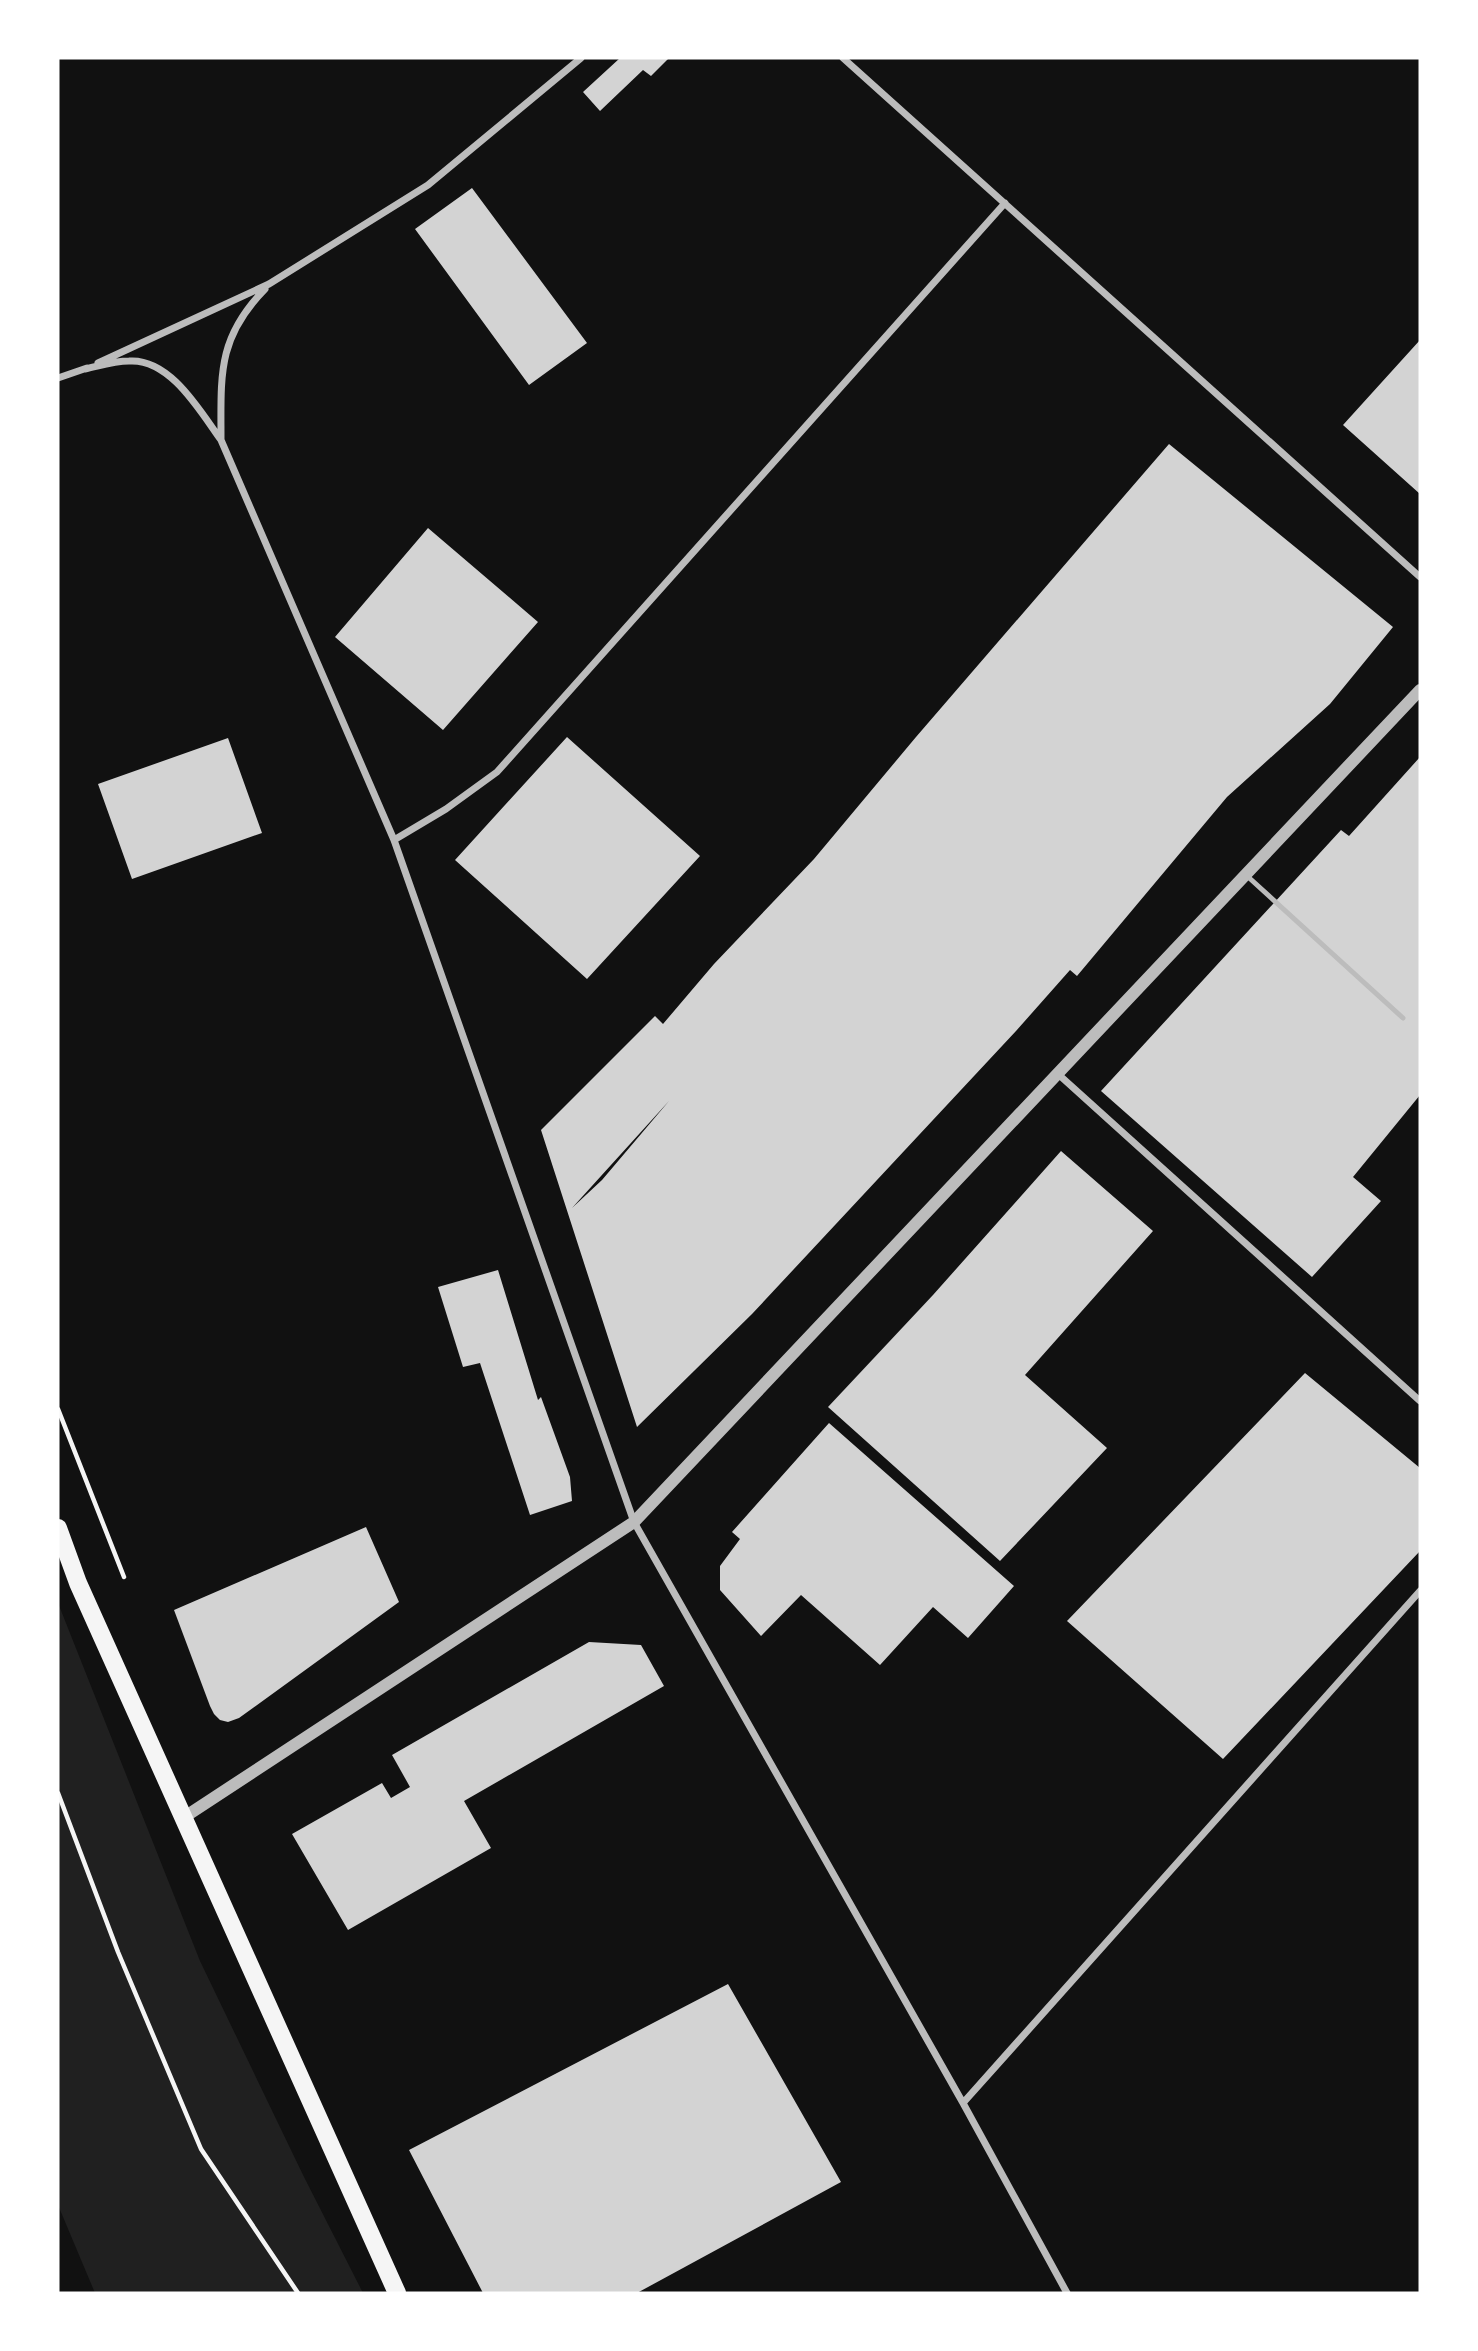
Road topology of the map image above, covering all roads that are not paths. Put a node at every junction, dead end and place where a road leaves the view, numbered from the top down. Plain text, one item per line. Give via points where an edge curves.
1 (581, 58) edge
2 (843, 58) edge
3 (1004, 203) junction
4 (269, 285) junction
5 (85, 369) junction
6 (58, 378) edge
7 (221, 440) junction
8 (1420, 577) edge
9 (1420, 690) edge
10 (394, 839) junction
11 (1246, 875) junction
12 (1403, 1018) dead end
13 (1058, 1074) junction
14 (1420, 1401) edge
15 (634, 1522) junction
16 (58, 1528) edge
17 (1420, 1591) edge
18 (183, 1818) junction
19 (963, 2103) junction
20 (397, 2293) edge
21 (1067, 2293) edge

1 - 4 street via 428,185
2 - 3 street
3 - 8 street
3 - 10 street via 497,772
4 - 5 street
4 - 7 street via 246,308 230,337 221,379
5 - 6 street
5 - 7 street via 131,360 158,368 182,386
7 - 10 street
9 - 11 street
10 - 15 street
11 - 12 lane
11 - 13 street
13 - 14 street
13 - 15 street
15 - 18 street
15 - 19 street
16 - 18 main road
17 - 19 street
18 - 20 main road
19 - 21 street

